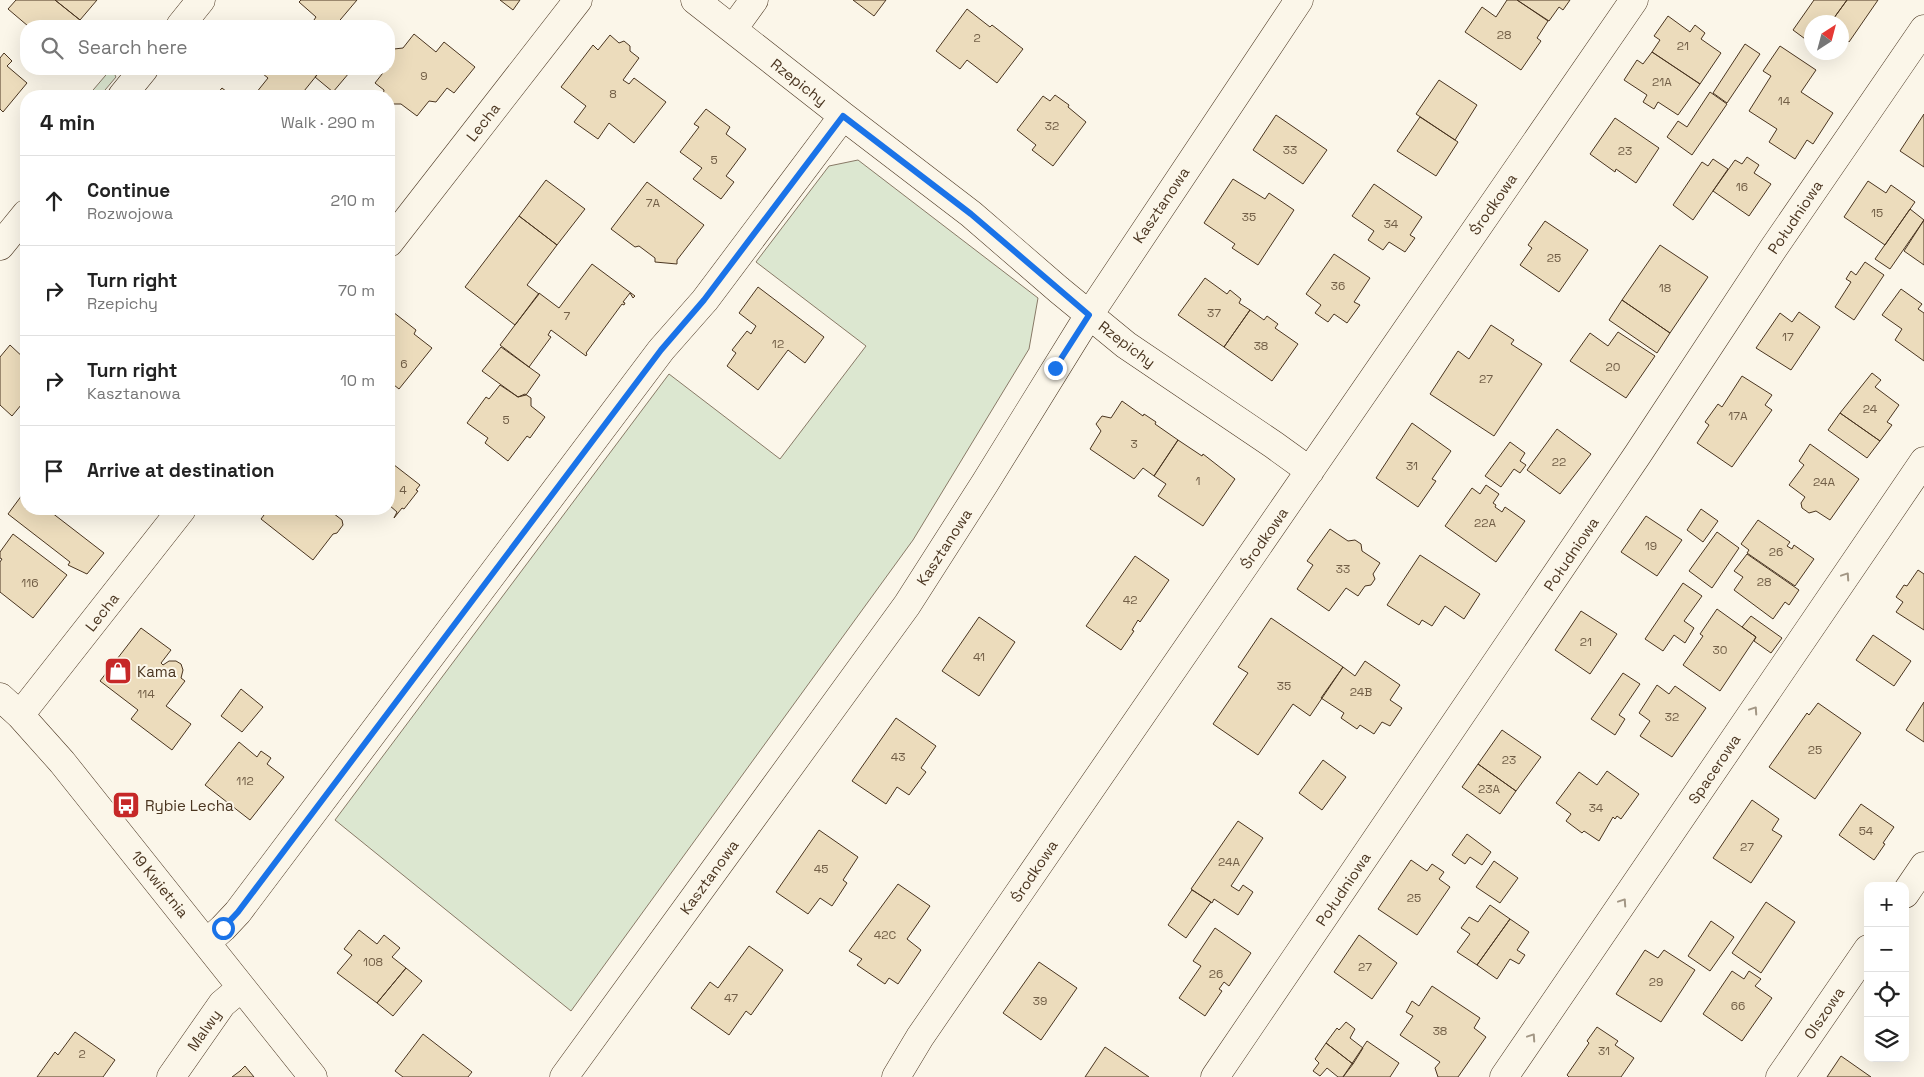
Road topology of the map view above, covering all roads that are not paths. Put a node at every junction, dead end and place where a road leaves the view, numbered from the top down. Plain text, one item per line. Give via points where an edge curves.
1 (201, 0) edge
2 (578, 0) edge
3 (695, 0) edge
4 (754, 0) edge
5 (1298, 0) edge
6 (1634, 0) edge
7 (185, 20) edge
8 (733, 29) junction
9 (1924, 29) edge
10 (139, 75) edge
11 (127, 90) edge
12 (843, 116) junction
13 (20, 221) edge
14 (395, 235) edge
15 (0, 246) edge
16 (1089, 315) junction
17 (1924, 461) edge
18 (1310, 471) junction
19 (177, 515) edge
20 (0, 697) edge
21 (20, 716) junction
22 (1924, 866) edge
23 (1909, 888) edge
24 (206, 942) junction
25 (1864, 955) edge
26 (241, 988) junction
27 (171, 1077) edge
28 (313, 1077) edge
29 (564, 1077) edge
30 (896, 1077) edge
31 (1215, 1077) edge
32 (1504, 1077) edge
33 (1780, 1077) edge

1 - 7 street
2 - 14 street, Lecha
3 - 8 street, Rzepichy
4 - 8 street
5 - 16 street, Kasztanowa
6 - 18 street, Środkowa
8 - 12 street, Rzepichy
9 - 31 street, Południowa
10 - 11 street
12 - 16 street, Rzepichy via 971,214
12 - 24 street via 704,300 661,350 238,912
13 - 15 street
16 - 18 street, Rzepichy via 1138,354
16 - 29 street, Kasztanowa via 986,483 906,605
32 -> 17 street, Spacerowa
18 - 30 street, Środkowa via 920,1037
19 - 21 street, Lecha
20 - 21 street, 19 Kwietnia
21 - 24 street, 19 Kwietnia via 62,762
22 - 23 street
24 - 26 street, 19 Kwietnia
25 - 33 street, Olszowa
26 - 27 street, Malwy via 222,1004
26 - 28 street, 19 Kwietnia

